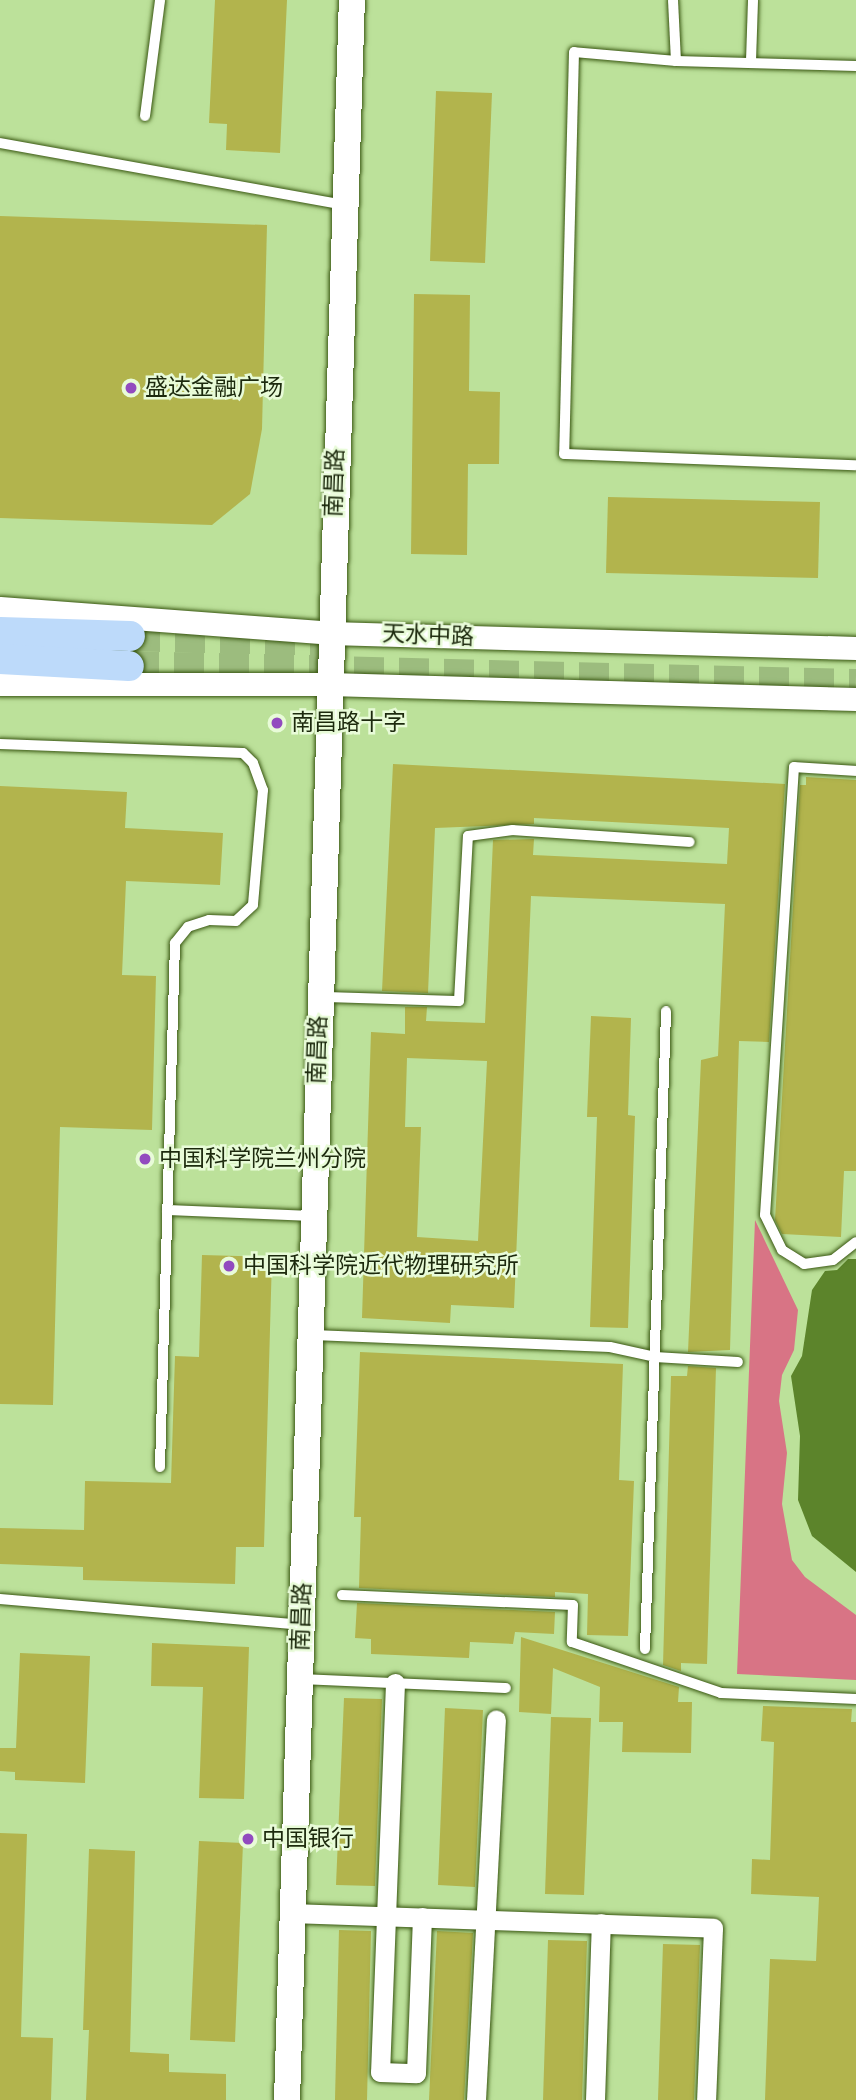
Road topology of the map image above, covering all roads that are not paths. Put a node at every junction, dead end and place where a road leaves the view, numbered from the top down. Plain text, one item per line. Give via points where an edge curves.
1 (160, 0) edge
2 (352, 0) edge
3 (673, 0) edge
4 (753, 0) edge
5 (676, 61) junction
6 (751, 61) junction
7 (856, 66) edge
8 (145, 116) dead end
9 (0, 143) edge
10 (345, 205) junction
11 (856, 465) edge
12 (0, 608) edge
13 (0, 632) edge
14 (330, 633) junction
15 (130, 636) tunnel mouth
16 (856, 648) edge
17 (0, 659) edge
18 (129, 666) tunnel mouth
19 (0, 684) edge
20 (329, 684) junction
21 (856, 699) edge
22 (0, 744) edge
23 (856, 771) edge
24 (690, 842) dead end
25 (319, 997) junction
26 (666, 1011) dead end
27 (167, 1210) junction
28 (313, 1216) junction
29 (856, 1242) edge
30 (310, 1335) junction
31 (655, 1357) junction
32 (738, 1362) dead end
33 (160, 1467) dead end
34 (342, 1595) dead end
35 (0, 1599) edge
36 (301, 1625) junction
37 (645, 1649) dead end
38 (300, 1679) junction
39 (395, 1683) junction
40 (506, 1688) dead end
41 (856, 1699) edge
42 (496, 1720) dead end
43 (293, 1913) junction
44 (386, 1916) junction
45 (422, 1917) junction
46 (485, 1919) junction
47 (601, 1923) junction
48 (287, 2100) edge
49 (476, 2100) edge
50 (595, 2100) edge
51 (706, 2100) edge

1 - 8 lane
2 - 10 main road, 南昌路
3 - 5 lane
4 - 6 lane
5 - 6 lane
5 - 11 lane via 574,52 564,454
6 - 7 lane
9 - 10 lane
10 - 14 main road, 南昌路
12 - 14 street, 天水中路
13 - 15 main road
14 - 16 street, 天水中路
14 - 20 main road, 南昌路
17 - 18 main road
19 - 20 street
20 - 21 street
20 - 25 main road, 南昌路
22 - 27 lane via 243,753 260,776 263,790 253,905 236,921 209,920 188,927 174,943
23 - 29 lane via 794,767 765,1215 782,1250 804,1264 833,1260
24 - 25 lane via 513,830 468,836 459,1001
25 - 28 main road, 南昌路
26 - 31 lane
27 - 28 lane
27 - 33 lane
28 - 30 main road, 南昌路
30 - 31 lane via 610,1347
30 - 36 main road, 南昌路
31 - 32 lane
31 - 37 lane
34 - 41 lane via 573,1605 572,1643 721,1693
35 - 36 lane
36 - 38 main road, 南昌路
38 - 39 lane
38 - 43 main road, 南昌路
39 - 40 lane
39 - 44 street
42 - 46 street
43 - 44 street
43 - 48 main road, 南昌路
44 - 45 street
44 - 45 street via 380,2072 416,2073
45 - 46 street
46 - 47 street
46 - 49 street
47 - 50 street
47 - 51 street via 713,1928

